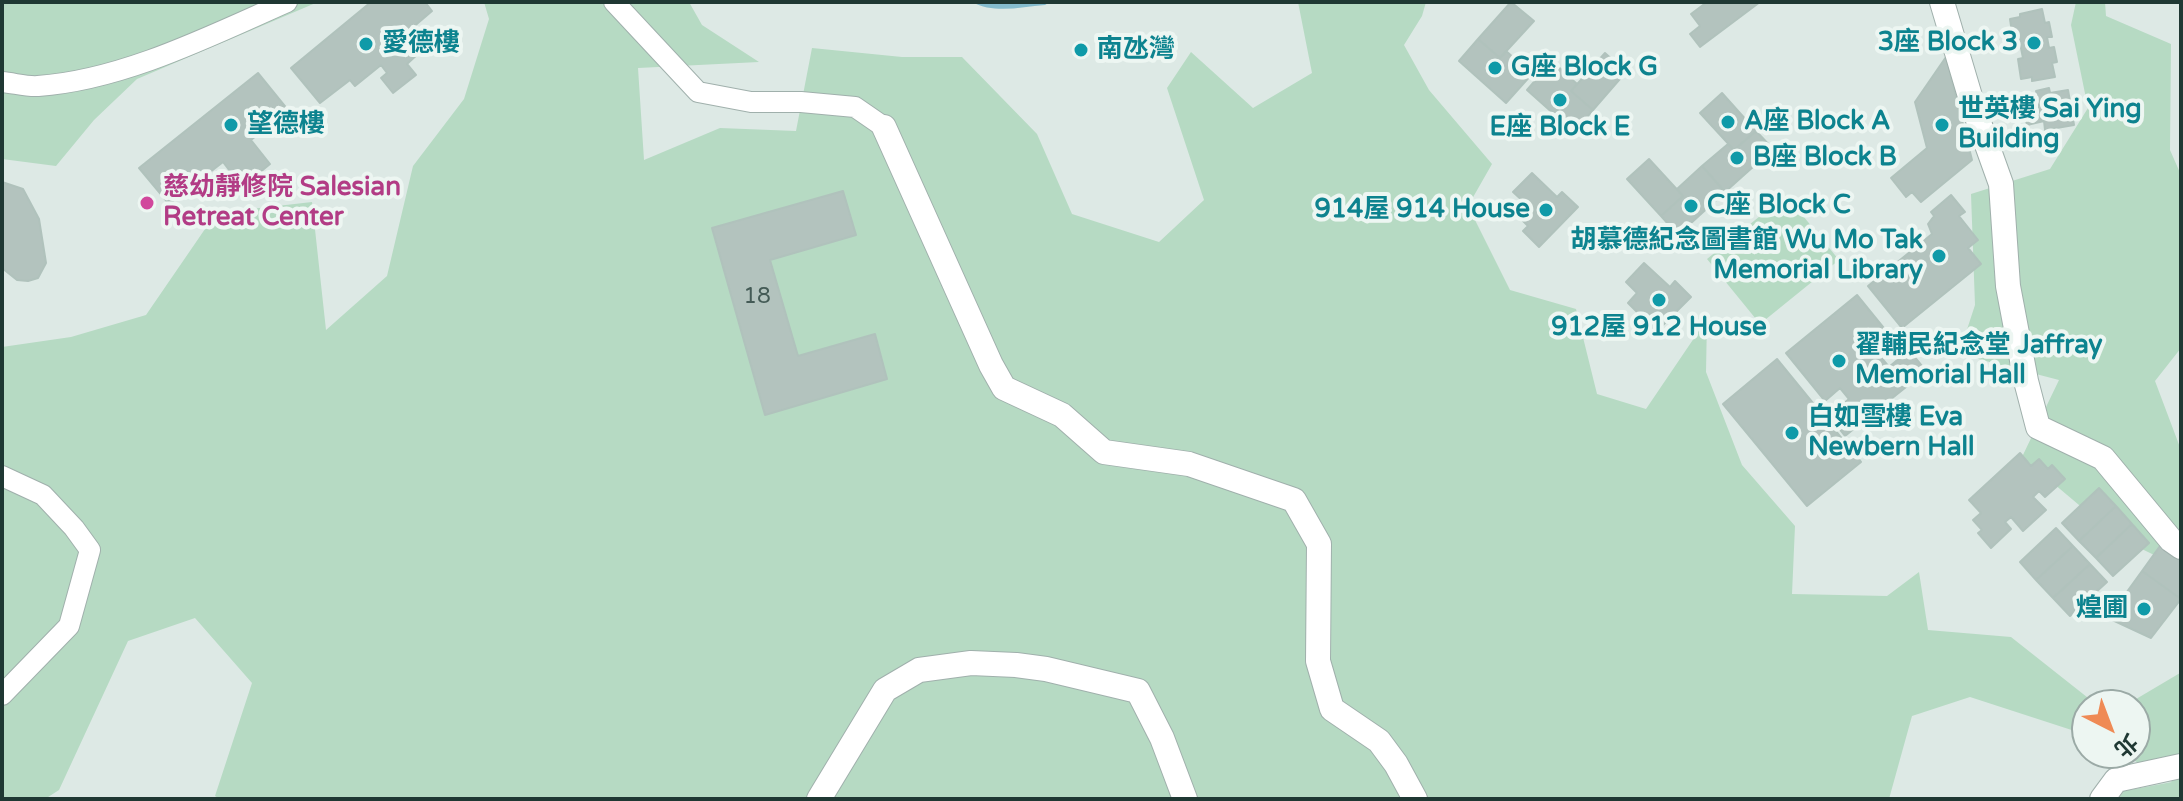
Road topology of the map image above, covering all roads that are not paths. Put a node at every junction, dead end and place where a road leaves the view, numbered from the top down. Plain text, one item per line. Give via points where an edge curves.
1 (287, 2) edge
2 (614, 2) edge
3 (1942, 2) edge
4 (2, 82) edge
5 (884, 127) joint
6 (2, 476) edge
7 (2181, 547) edge
8 (2, 695) edge
9 (2181, 766) edge
10 (819, 799) edge
11 (1185, 799) edge
12 (1415, 799) edge
13 (2102, 799) edge

1 - 4 lane via 112,72 36,87
2 - 5 lane via 698,92 751,102 855,107
3 - 7 street via 2001,184 2008,286 2038,427 2103,458
5 - 12 street via 1004,388 1062,415 1104,452 1189,464 1294,500 1319,544 1318,661 1332,709 1379,741
6 - 8 lane via 43,495 90,550 69,626
9 - 13 street via 2116,780
10 - 11 street via 885,690 919,670 971,663 1046,669 1138,691

